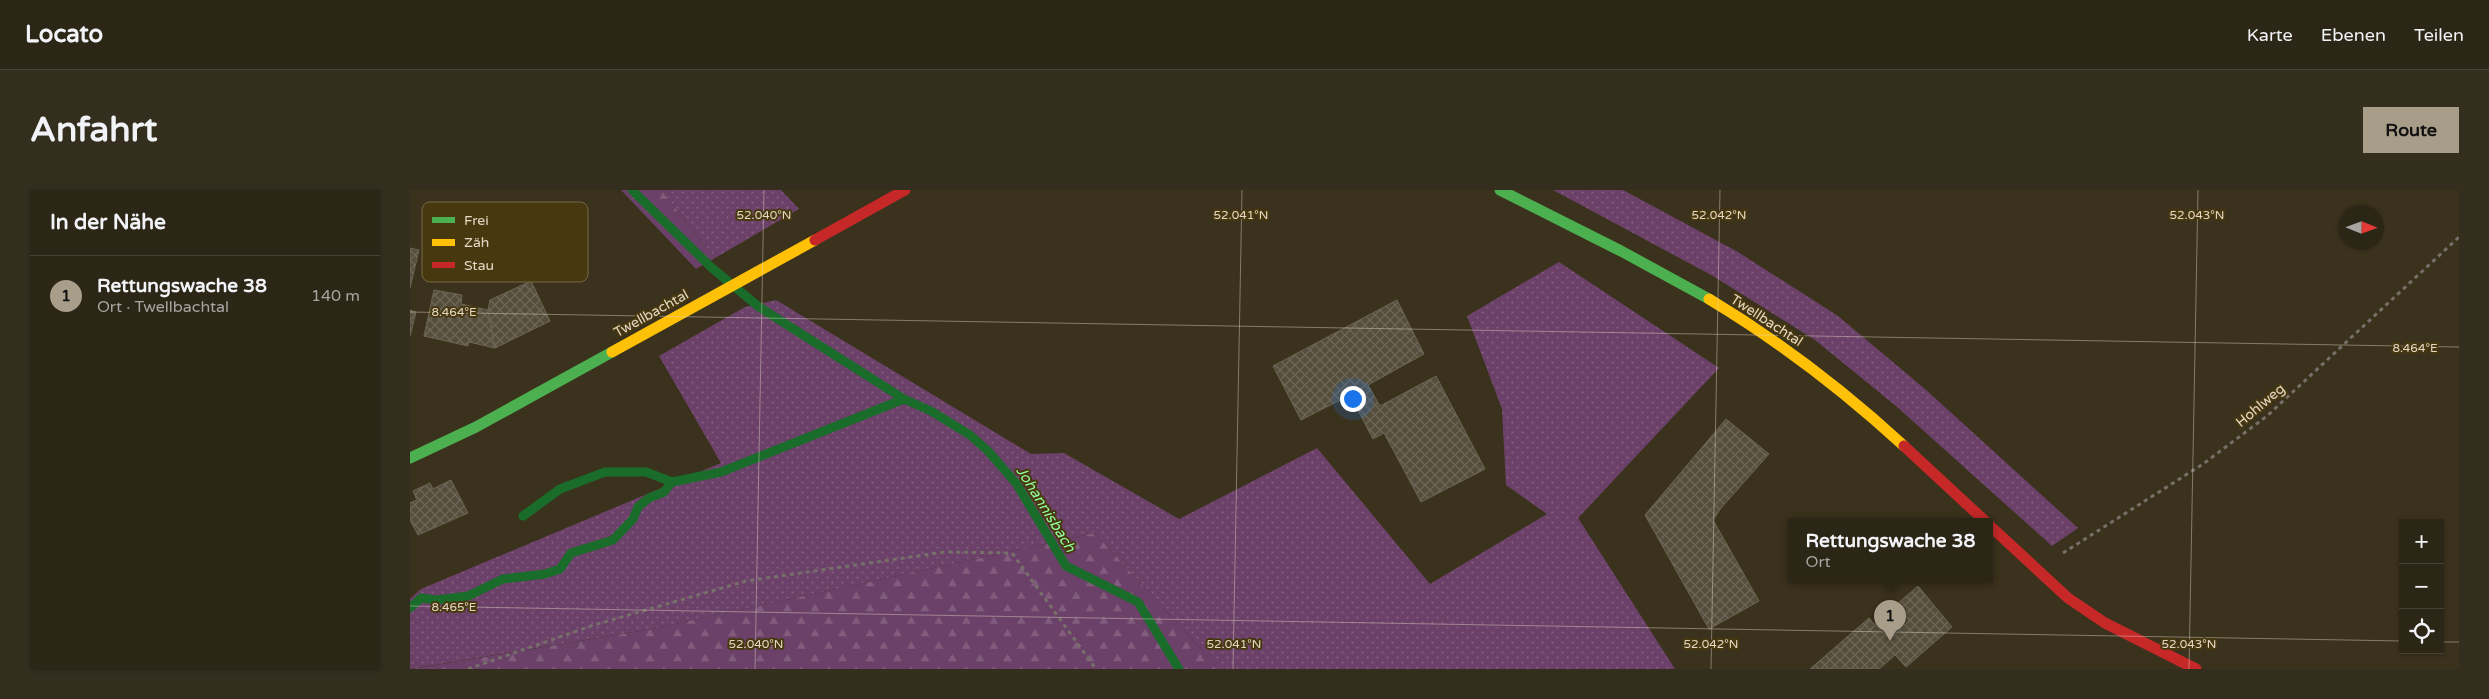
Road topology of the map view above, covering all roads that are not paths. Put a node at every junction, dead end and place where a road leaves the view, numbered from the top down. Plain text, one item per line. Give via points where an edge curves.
1 (905, 190) edge
2 (1500, 190) edge
3 (410, 458) edge
4 (1982, 518) edge
5 (1993, 529) edge
6 (2196, 669) edge

1 - 3 street, Twellbachtal via 476,427
2 - 4 street, Twellbachtal via 1650,267 1741,320 1812,367 1870,415
5 - 6 street via 2068,598 2105,623

